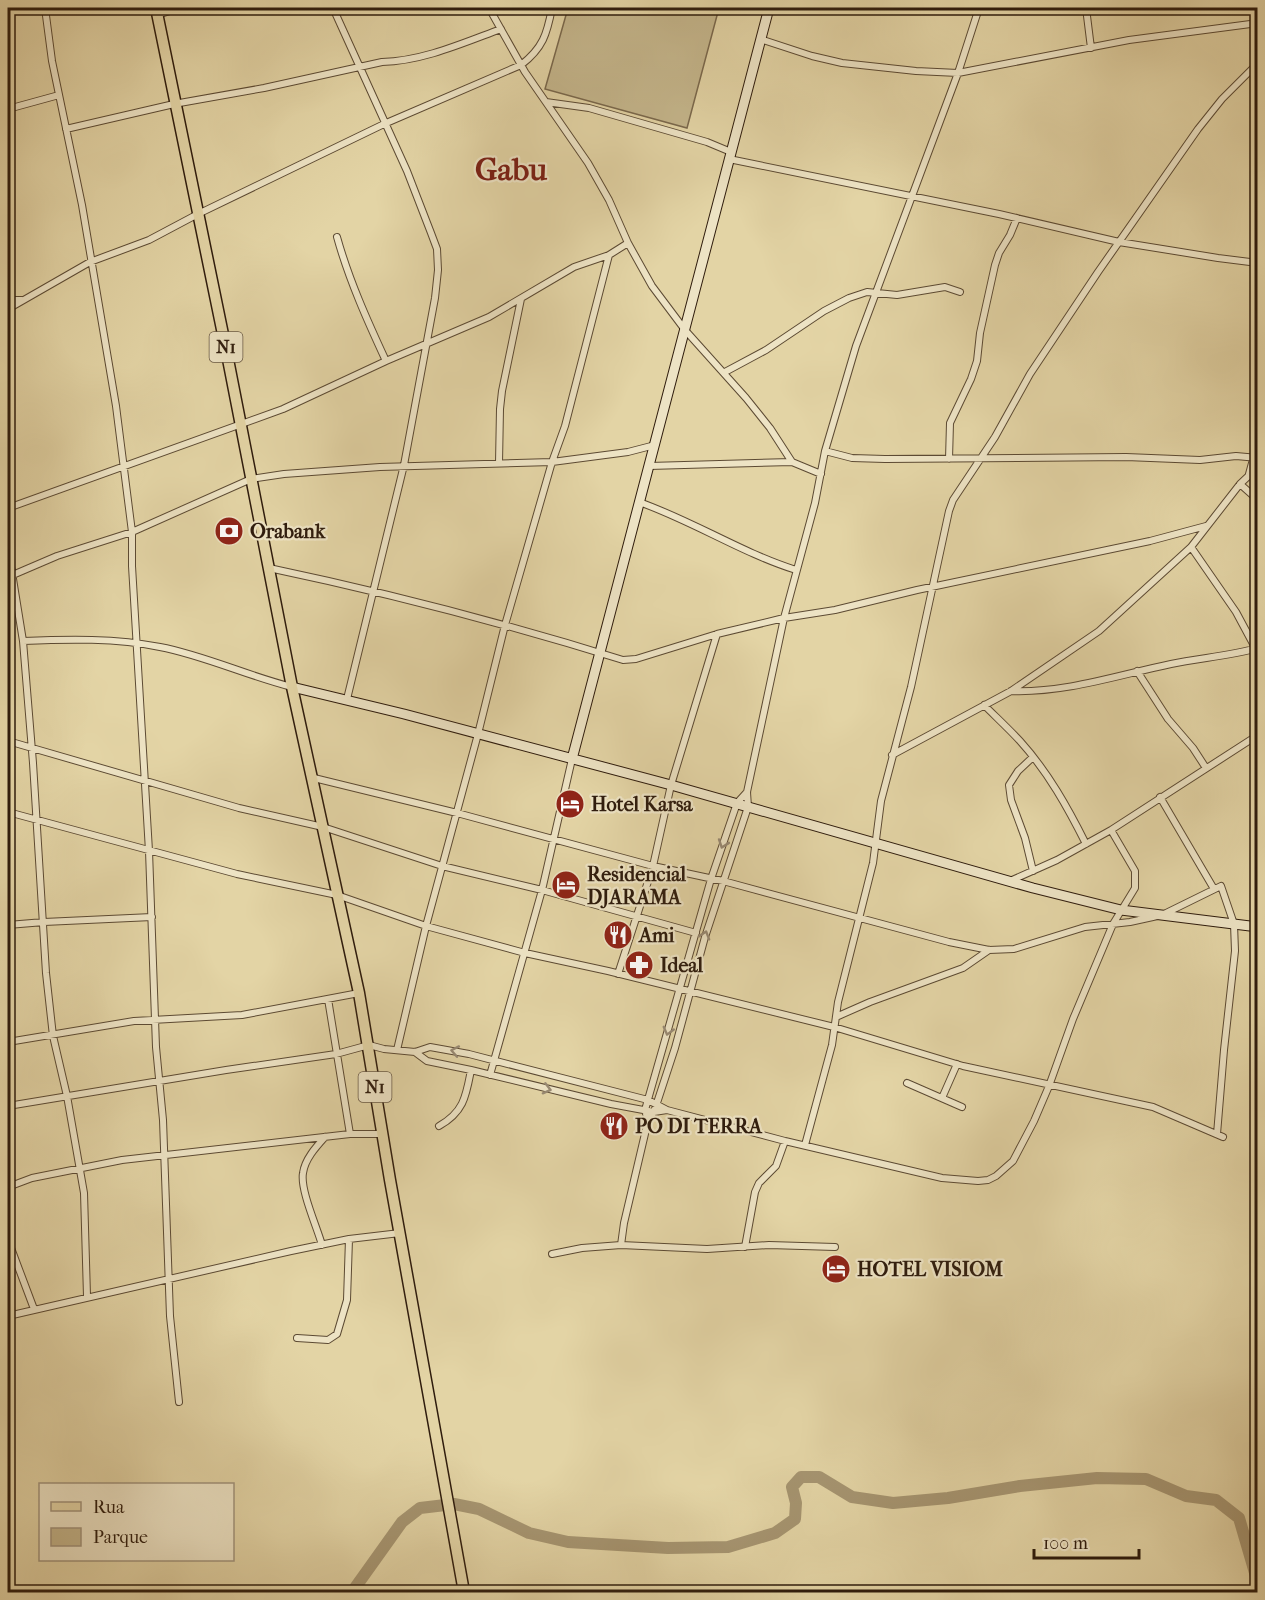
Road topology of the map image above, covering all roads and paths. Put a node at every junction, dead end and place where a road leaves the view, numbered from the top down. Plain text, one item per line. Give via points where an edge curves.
1 (45, 8) edge
2 (180, 8) edge
3 (333, 8) edge
4 (489, 8) edge
5 (552, 8) edge
6 (769, 8) edge
7 (979, 8) edge
8 (1086, 8) edge
9 (156, 11) edge
10 (1257, 23) edge
11 (501, 29) junction
12 (760, 39) junction
13 (1091, 48) junction
14 (1257, 63) edge
15 (521, 65) junction
16 (359, 68) junction
17 (958, 73) junction
18 (59, 95) junction
19 (546, 102) junction
20 (174, 104) junction
21 (8, 109) edge
22 (384, 124) junction
23 (66, 129) junction
24 (730, 156) junction
25 (910, 197) junction
26 (198, 214) junction
27 (1017, 218) junction
28 (337, 237) dead end
29 (1119, 242) junction
30 (628, 243) junction
31 (609, 255) junction
32 (90, 262) junction
33 (1257, 262) edge
34 (875, 292) junction
35 (960, 292) dead end
36 (521, 299) junction
37 (8, 300) edge
38 (23, 300) junction
39 (8, 309) edge
40 (685, 330) junction
41 (427, 343) junction
42 (386, 361) junction
43 (724, 372) junction
44 (241, 425) junction
45 (1257, 441) edge
46 (655, 445) junction
47 (825, 451) junction
48 (1255, 457) edge
49 (949, 459) junction
50 (980, 459) junction
51 (552, 462) junction
52 (792, 462) junction
53 (499, 463) junction
54 (404, 465) junction
55 (123, 466) junction
56 (649, 466) junction
57 (1257, 467) edge
58 (821, 474) junction
59 (1249, 475) junction
60 (251, 479) junction
61 (1240, 484) junction
62 (1257, 501) edge
63 (639, 502) junction
64 (8, 508) edge
65 (1206, 526) junction
66 (132, 532) junction
67 (1191, 547) junction
68 (8, 548) edge
69 (268, 568) junction
70 (796, 570) junction
71 (10, 576) edge
72 (933, 587) junction
73 (372, 592) junction
74 (784, 618) junction
75 (505, 625) junction
76 (717, 634) junction
77 (23, 641) junction
78 (138, 643) junction
79 (1257, 650) edge
80 (599, 652) junction
81 (1137, 672) junction
82 (292, 687) junction
83 (1011, 691) junction
84 (347, 699) junction
85 (984, 705) junction
86 (478, 734) junction
87 (1257, 735) edge
88 (8, 741) edge
89 (32, 748) junction
90 (892, 754) junction
91 (1033, 758) junction
92 (572, 759) junction
93 (1206, 768) junction
94 (314, 778) junction
95 (144, 781) junction
96 (671, 785) junction
97 (747, 792) junction
98 (1160, 797) junction
99 (737, 803) junction
100 (748, 807) junction
101 (8, 812) edge
102 (457, 813) junction
103 (36, 820) junction
104 (323, 827) junction
105 (1111, 830) junction
106 (553, 839) junction
107 (874, 842) junction
108 (1086, 844) junction
109 (149, 851) junction
110 (442, 866) junction
111 (653, 866) junction
112 (1033, 871) junction
113 (711, 879) junction
114 (723, 881) junction
115 (1010, 881) junction
116 (1214, 889) junction
117 (542, 890) junction
118 (337, 895) junction
119 (1121, 910) junction
120 (636, 915) junction
121 (1162, 915) junction
122 (152, 917) junction
123 (858, 919) junction
124 (44, 922) junction
125 (1113, 924) junction
126 (1234, 924) junction
127 (8, 925) edge
128 (426, 926) junction
129 (1257, 927) edge
130 (696, 933) junction
131 (989, 950) junction
132 (525, 952) junction
133 (618, 974) junction
134 (679, 990) junction
135 (690, 992) junction
136 (359, 993) junction
137 (328, 999) junction
138 (836, 1017) junction
139 (154, 1019) junction
140 (834, 1027) junction
141 (53, 1036) junction
142 (8, 1042) edge
143 (369, 1045) junction
144 (397, 1050) junction
145 (415, 1052) junction
146 (336, 1054) junction
147 (495, 1061) junction
148 (957, 1064) junction
149 (471, 1070) junction
150 (490, 1075) junction
151 (160, 1081) junction
152 (907, 1083) dead end
153 (1049, 1086) junction
154 (67, 1096) junction
155 (942, 1098) junction
156 (648, 1100) junction
157 (656, 1103) junction
158 (8, 1106) edge
159 (962, 1107) dead end
160 (645, 1110) junction
161 (668, 1110) junction
162 (654, 1112) junction
163 (648, 1121) junction
164 (439, 1126) dead end
165 (350, 1134) junction
166 (382, 1134) junction
167 (325, 1137) junction
168 (785, 1141) junction
169 (805, 1145) junction
170 (164, 1156) junction
171 (80, 1169) junction
172 (8, 1187) edge
173 (400, 1233) junction
174 (349, 1239) junction
175 (8, 1240) edge
176 (322, 1245) junction
177 (621, 1245) junction
178 (745, 1247) junction
179 (835, 1247) dead end
180 (552, 1254) dead end
181 (170, 1279) junction
182 (87, 1296) junction
183 (34, 1310) junction
184 (8, 1316) edge
185 (297, 1338) dead end
186 (179, 1402) dead end
187 (464, 1593) edge

1 - 18 street
2 - 9 street
3 - 16 street
4 - 11 street
5 - 15 street via 543,41 534,56
6 - 12 main road
7 - 17 street
8 - 13 street
9 - 20 main road, N1
10 - 13 street
11 - 15 street
11 - 16 street via 428,55
12 - 17 street via 842,63
12 - 24 main road
13 - 17 street
14 - 29 street via 1198,129
15 - 19 street
15 - 22 street
16 - 20 street
16 - 22 street
17 - 25 street
18 - 21 street
18 - 23 street
19 - 24 street via 589,108 707,142
19 - 30 street via 598,182
20 - 23 street
20 - 26 main road, N1
22 - 26 street
22 - 41 street via 437,249 438,270
23 - 32 street
24 - 25 street
24 - 40 main road
25 - 27 street
25 - 34 street
26 - 32 street via 149,240
26 - 44 main road, N1
27 - 29 street
27 - 49 street via 995,265 977,361 950,423
28 - 42 street via 353,287
29 - 33 street
29 - 50 street via 1030,374
30 - 31 street
30 - 40 street via 652,286
31 - 36 street via 574,267
31 - 51 street
32 - 38 street
32 - 55 street
34 - 35 street via 897,295 945,287
34 - 43 street via 849,298 824,311 766,350
34 - 47 street
36 - 41 street
36 - 53 street via 502,391
37 - 38 street
38 - 39 street
40 - 43 street
40 - 46 main road
41 - 42 street
41 - 54 street
42 - 44 street
43 - 52 street
44 - 55 street
44 - 60 main road, N1
45 - 48 street
46 - 51 street
46 - 56 main road
47 - 49 street via 852,458
47 - 58 street
48 - 50 street
48 - 59 street
49 - 50 street
50 - 72 street via 953,500
51 - 53 street
51 - 75 street
52 - 56 street
52 - 58 street
53 - 54 street
54 - 60 street
54 - 73 street
55 - 64 street
55 - 66 street
56 - 63 main road
57 - 59 street
58 - 70 street
59 - 61 street
60 - 66 street
60 - 69 main road, N1
61 - 62 street
61 - 65 street
63 - 70 street
63 - 80 main road
65 - 67 street
65 - 72 street
66 - 71 street
66 - 78 street
67 - 79 street
67 - 83 street via 1099,631
68 - 71 street
69 - 73 street
69 - 82 main road, N1
70 - 74 street
71 - 77 street
72 - 74 street
72 - 90 street
73 - 75 street
73 - 84 street
74 - 76 street
74 - 97 street
75 - 80 street
75 - 86 street
76 - 80 street via 636,659 623,660
76 - 96 street
77 - 78 street
77 - 89 street
78 - 82 street via 163,647
78 - 95 street
79 - 81 street
80 - 92 main road
81 - 83 street via 1072,686
81 - 93 street
82 - 84 main road
82 - 94 main road, N1
83 - 85 street
84 - 86 main road
85 - 90 street
85 - 91 street
86 - 92 main road
86 - 102 street
87 - 93 street
88 - 89 street
89 - 95 street
89 - 103 street
90 - 107 street
91 - 108 street via 1062,798
91 - 112 street via 1009,785
92 - 96 main road
92 - 106 street
93 - 98 street
94 - 102 street
94 - 104 main road, N1
95 - 104 street
95 - 109 street
96 - 99 main road
96 - 111 street
97 - 99 street
97 - 100 street
98 - 105 street
98 - 116 street
99 - 100 main road
99 -> 113 street
100 - 107 main road
100 - 114 street
101 - 103 street
102 - 106 street
102 - 110 street
103 - 109 street
103 - 124 street
104 - 110 street
104 - 118 main road, N1
105 - 108 street
105 - 119 street via 1136,879 1135,888
106 - 111 street
106 - 117 street
107 - 115 main road
107 - 123 street via 873,863
108 - 112 street
109 - 118 street
109 - 122 street
110 - 117 street
110 - 128 street
111 - 113 street
111 - 120 street
112 - 115 street
113 - 114 street
113 - 130 street
114 - 123 street
135 -> 114 street
115 - 119 main road
116 - 121 street
116 - 126 street via 1221,886
117 - 120 street
117 - 132 street
118 - 128 street
118 - 136 main road, N1
119 - 121 main road
119 - 125 street
120 - 130 street
120 - 133 street
121 - 125 street
121 - 126 main road
122 - 124 street
122 - 139 street
123 - 131 street
123 - 138 street
124 - 127 street
124 - 141 street via 45,973
125 - 131 street via 1077,929 1014,949
125 - 153 street
126 - 129 main road
126 - 153 street via 1220,1135 1153,1107
128 - 132 street
128 - 144 street
130 - 134 street
131 - 138 street via 963,968
132 - 133 street
132 - 147 street
133 - 134 street
134 - 135 street
134 -> 156 street
135 - 140 street
135 - 157 street
136 - 137 street
136 - 143 main road, N1
137 - 139 street via 242,1015
137 - 146 street
138 - 140 street
139 - 141 street
139 - 151 street
140 - 148 street
140 - 169 street
141 - 142 street
141 - 154 street
143 - 144 street
143 - 146 street
143 - 166 main road, N1
144 - 145 street
147 -> 145 street via 430,1047
145 - 149 street via 427,1061
146 - 151 street
146 - 165 street
147 - 150 street
147 - 156 street
148 - 153 street
148 - 155 street
149 - 150 street
149 - 164 street via 459,1110
150 -> 160 street
151 - 154 street
151 - 170 street
152 - 155 street
153 - 169 street via 1019,1152 1005,1169 988,1180 942,1178
154 - 158 street
154 - 171 street
155 - 159 street
156 - 157 street
156 - 160 street
157 - 161 street
157 - 162 street
160 - 162 street
160 - 163 street
161 - 162 street
161 - 168 street
162 - 163 street
163 - 177 street
165 - 166 street
165 - 167 street
166 - 173 main road, N1
167 - 170 street
167 - 176 street via 310,1155 303,1173
168 - 169 street
168 - 178 street via 776,1166 755,1192
170 - 171 street
170 - 181 street
171 - 172 street
171 - 182 street via 86,1211
173 - 174 street
173 - 187 main road, N1
174 - 176 street
174 - 185 street via 347,1300 337,1334 328,1340
175 - 183 street
176 - 181 street
177 - 178 street
177 - 180 street
178 - 179 street
181 - 182 street
181 - 186 street via 171,1338
182 - 183 street
183 - 184 street

